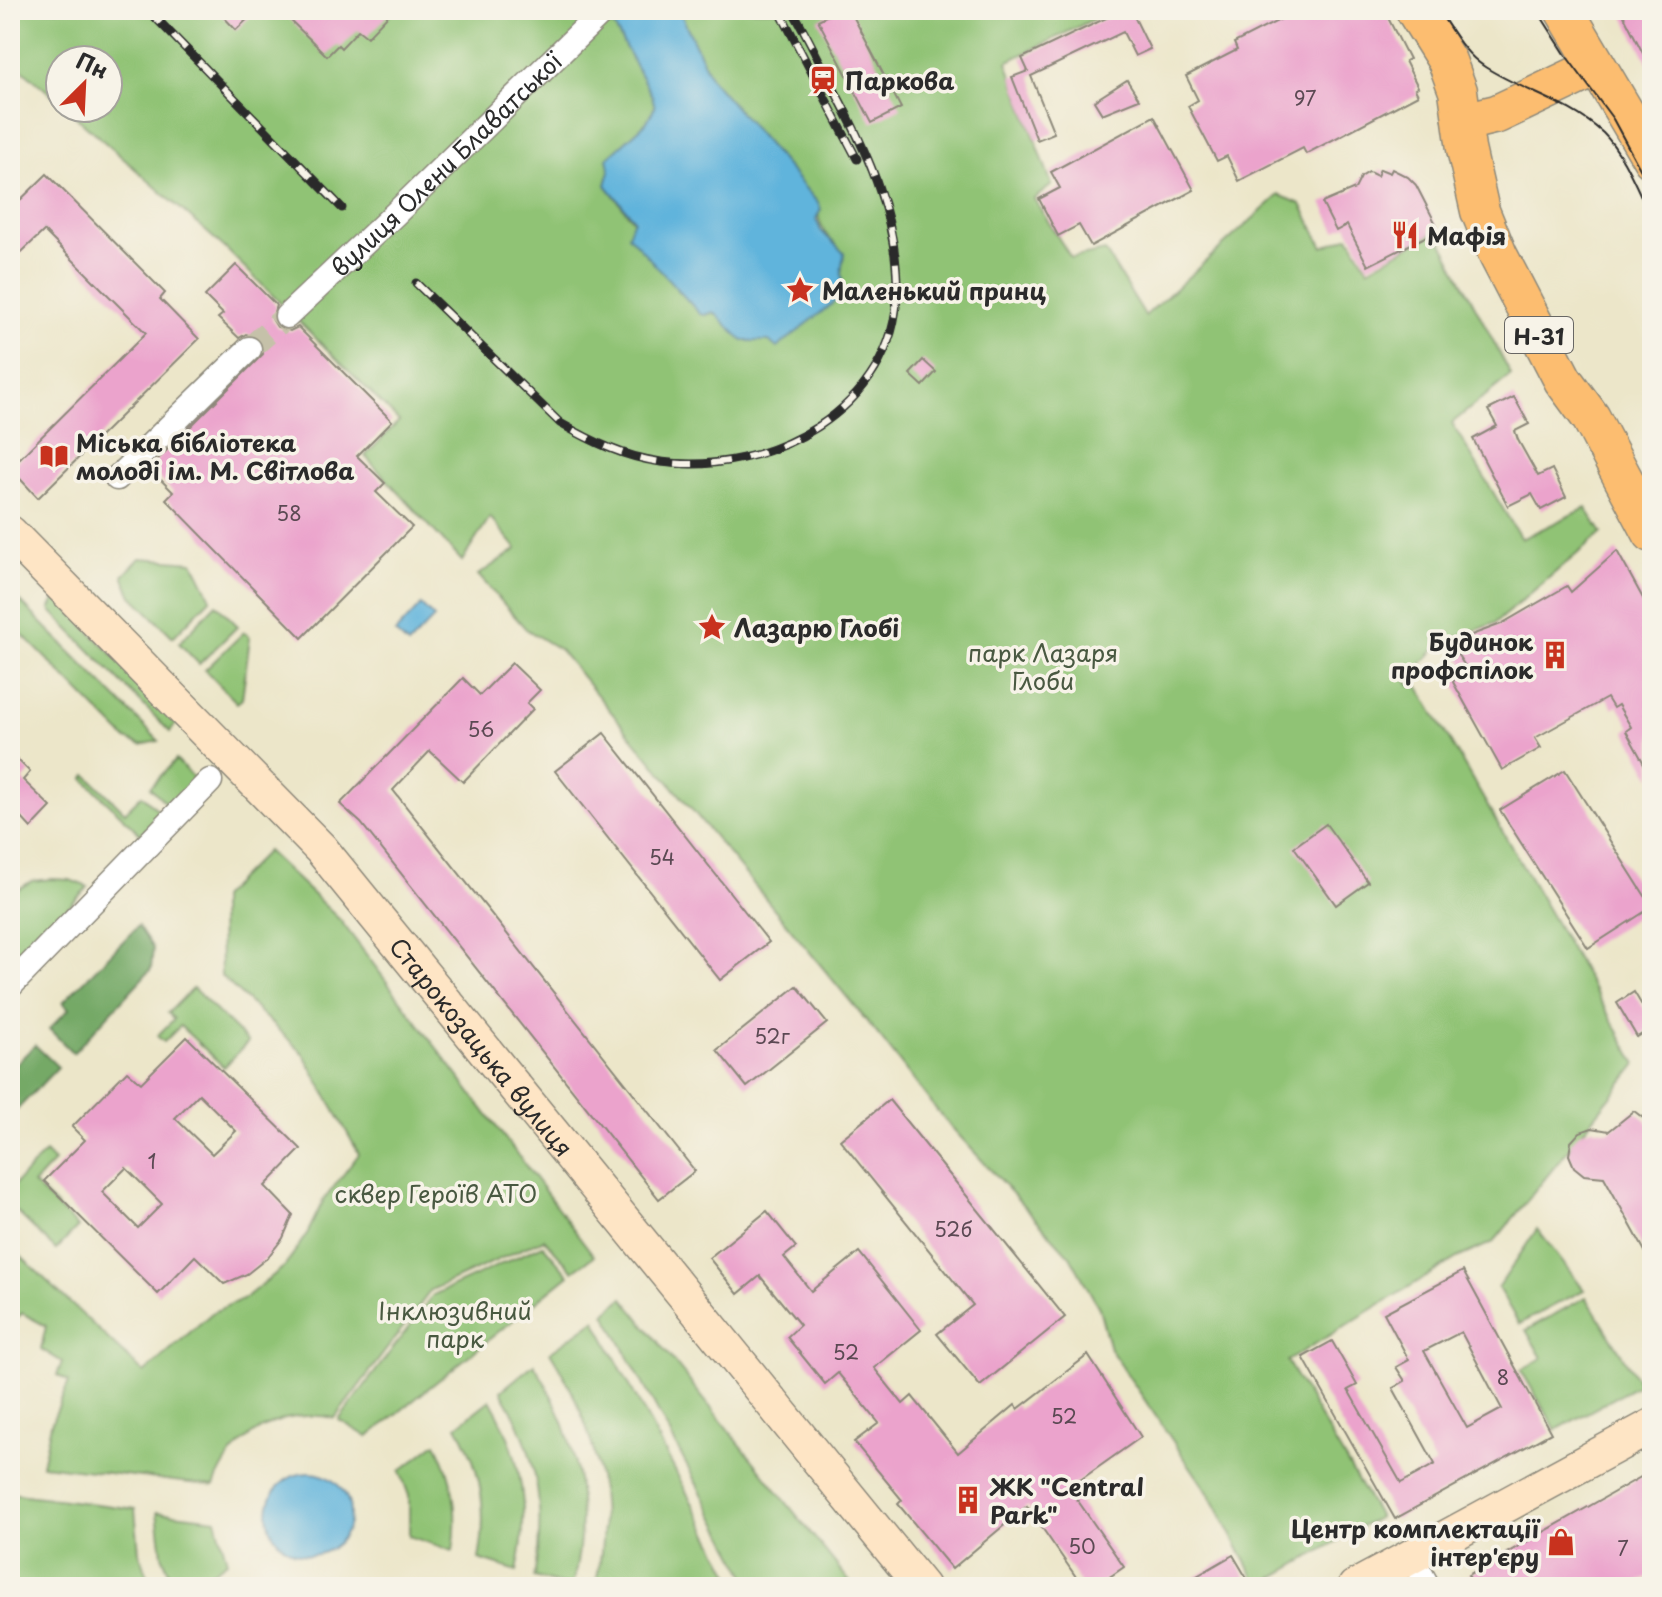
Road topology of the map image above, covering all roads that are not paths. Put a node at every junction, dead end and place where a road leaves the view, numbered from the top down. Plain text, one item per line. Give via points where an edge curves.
1 (604, 10) edge
2 (1415, 10) edge
3 (1564, 10) edge
4 (1596, 67) junction
5 (1463, 122) junction
6 (1652, 159) edge
7 (287, 316) tunnel mouth
8 (249, 349) tunnel mouth
9 (117, 478) dead end
10 (10, 533) edge
11 (1652, 533) edge
12 (210, 781) dead end
13 (10, 986) edge
14 (1652, 1426) edge
15 (1411, 1557) junction
16 (922, 1587) edge
17 (1355, 1587) edge
18 (1428, 1587) edge

1 - 7 street, вулиця Олени Блаватської
2 - 5 main road via 1447,61
3 - 4 main road
4 - 5 main road via 1497,114
4 - 6 main road
5 - 11 main road, Н-31 via 1480,211 1498,255
8 - 9 street
10 - 16 street, Старокозацька вулиця via 321,849
12 - 13 street
14 - 15 street
15 - 17 street
15 - 18 street

